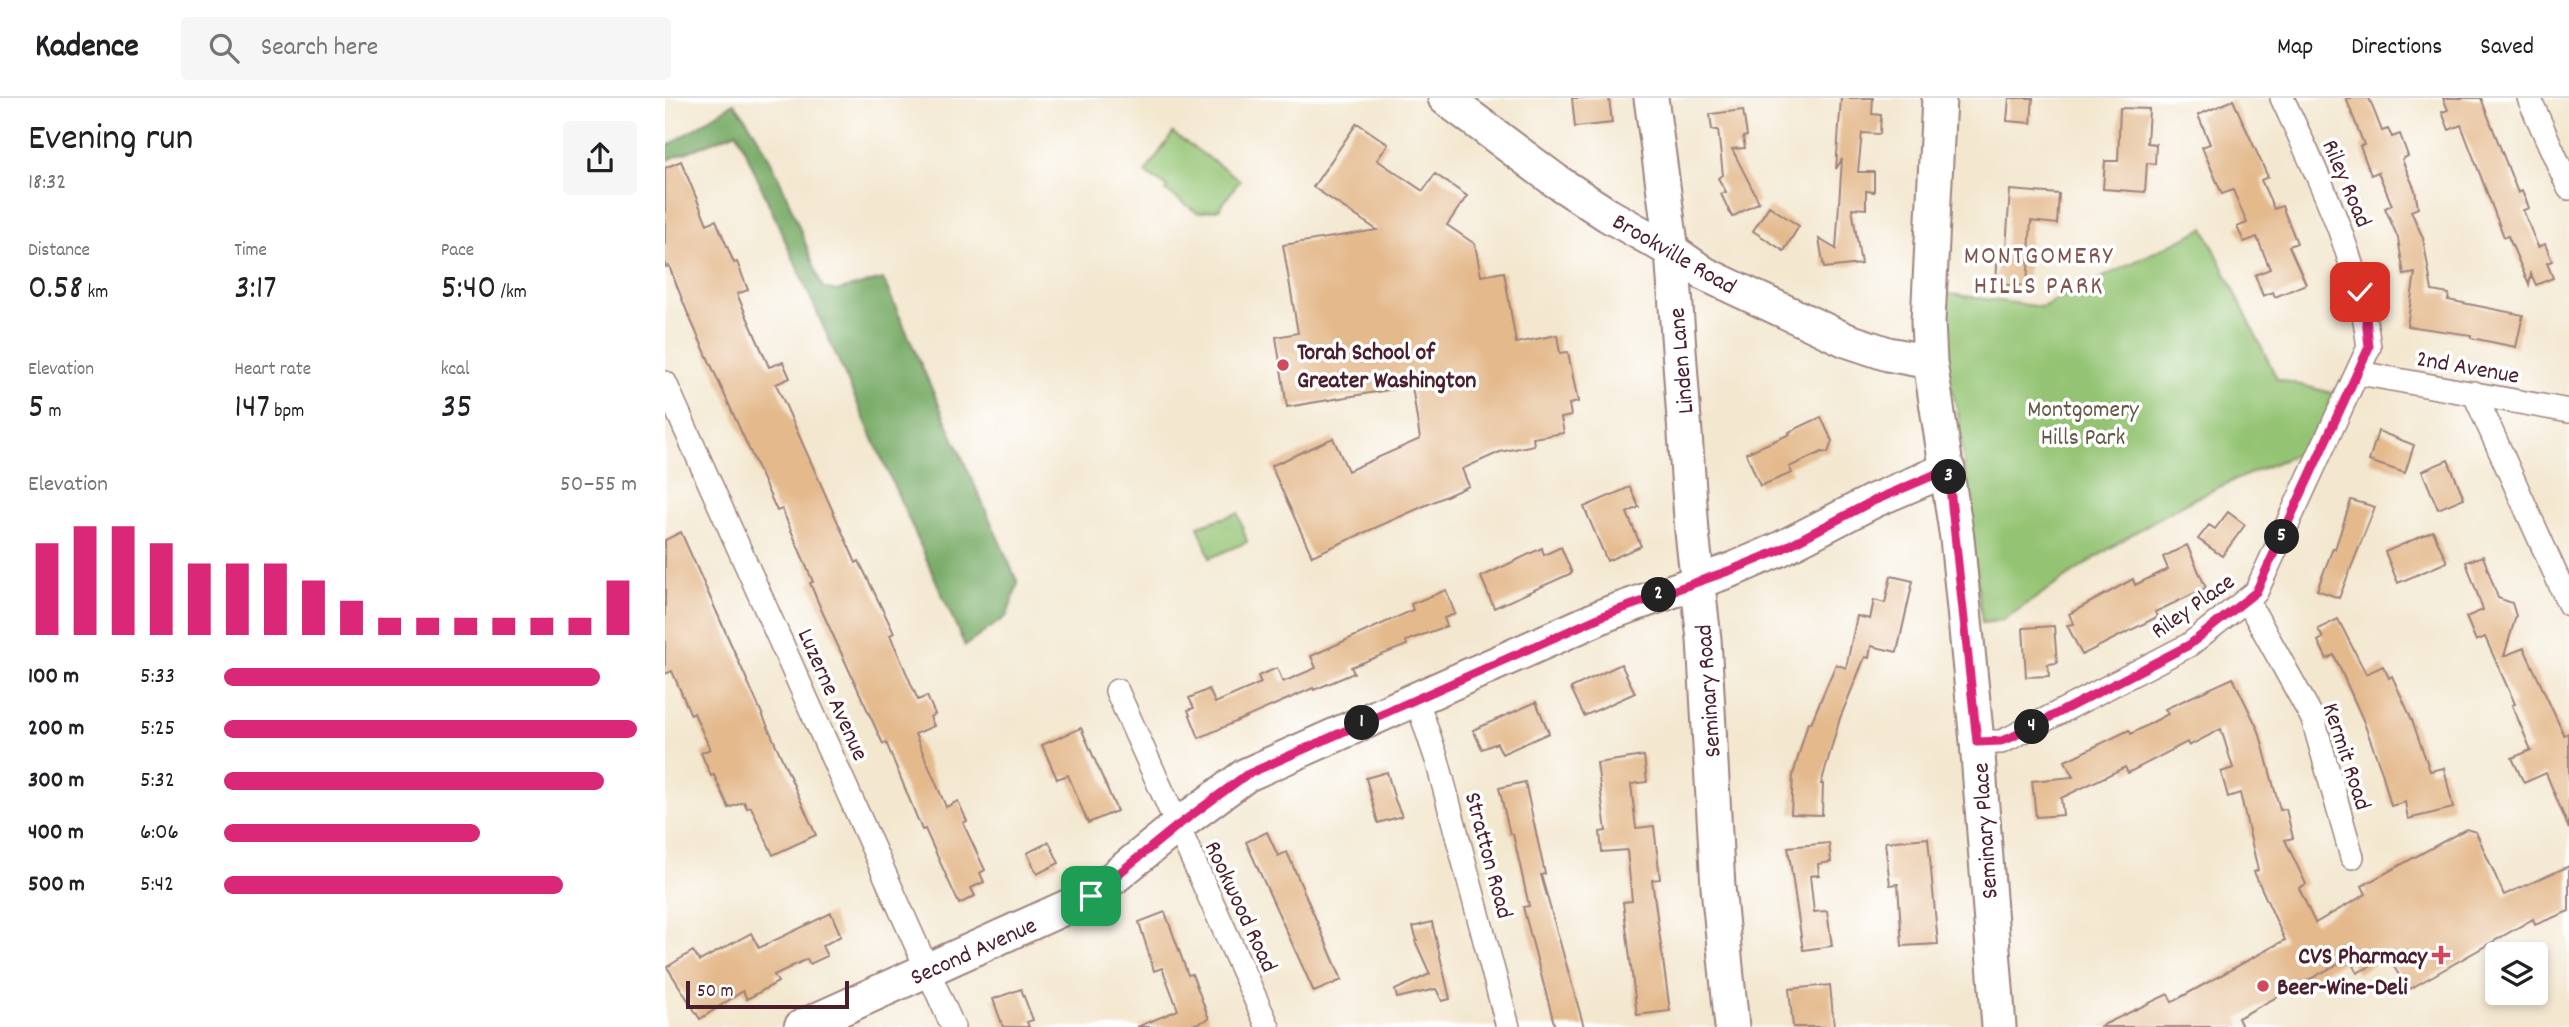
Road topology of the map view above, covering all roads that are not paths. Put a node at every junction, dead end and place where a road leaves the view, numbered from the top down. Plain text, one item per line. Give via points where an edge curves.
1 (1445, 98) edge
2 (1651, 98) edge
3 (1939, 98) edge
4 (2282, 98) edge
5 (2529, 98) edge
6 (2569, 188) edge
7 (1672, 251) junction
8 (1930, 362) junction
9 (2358, 373) junction
10 (665, 383) edge
11 (2474, 393) junction
12 (2569, 411) edge
13 (1948, 469) junction
14 (1698, 582) junction
15 (2247, 600) junction
16 (2569, 604) edge
17 (1117, 691) dead end
18 (1416, 698) junction
19 (1977, 742) junction
20 (1177, 826) junction
21 (2352, 857) dead end
22 (928, 970) junction
23 (801, 1027) edge
24 (953, 1027) edge
25 (1268, 1027) edge
26 (1508, 1027) edge
27 (1732, 1027) edge
28 (1999, 1027) edge

1 - 7 street, Brookville Road via 1556,181
2 - 7 street, Linden Lane
3 - 8 street
4 - 9 street, Riley Road via 2343,234 2365,308 2369,347
5 - 6 street
7 - 8 street, Brookville Road via 1705,274 1846,340
7 - 14 street, Linden Lane
8 - 13 street
9 - 11 street, 2nd Avenue
9 - 15 street, Riley Place via 2256,592
10 - 22 street, Luzerne Avenue
11 - 12 street, 2nd Avenue
11 - 16 street
13 - 14 street via 1873,501 1778,551
13 - 19 street, Seminary Place
14 - 18 street, Second Avenue via 1607,614
14 - 27 street, Seminary Road
15 - 19 street, Riley Place via 2189,645 2062,712 2010,738
15 - 21 street, Kermit Road via 2313,719
17 - 20 street, Rookwood Road
18 - 20 street, Second Avenue via 1246,775
18 - 26 street, Stratton Road via 1437,760
19 - 28 street, Seminary Place
20 - 22 street, Second Avenue via 1091,896
20 - 25 street, Rookwood Road
22 - 23 street, Second Avenue
22 - 24 street, Luzerne Avenue

